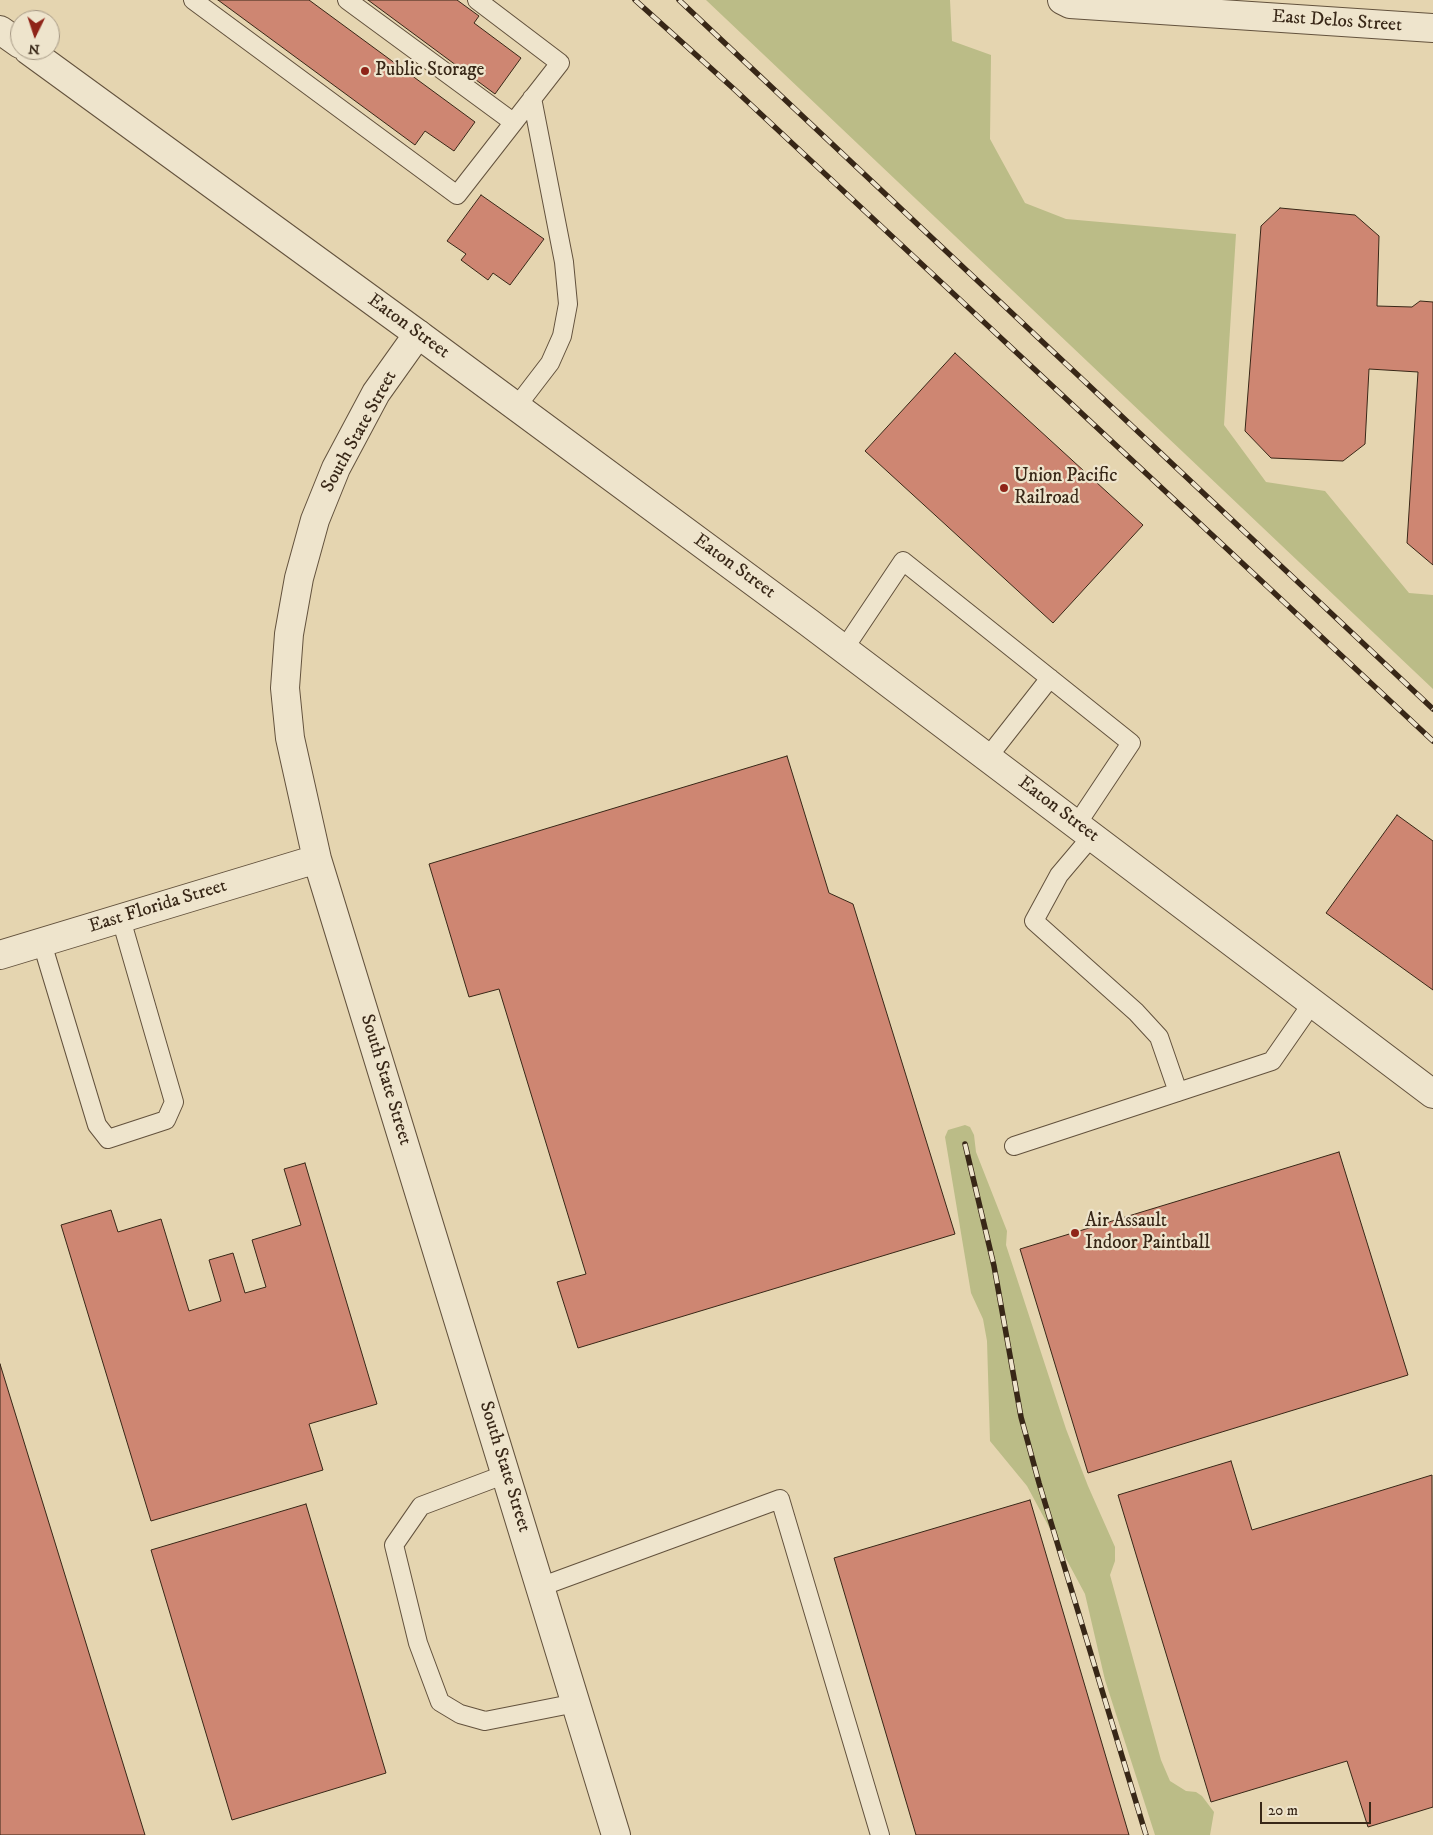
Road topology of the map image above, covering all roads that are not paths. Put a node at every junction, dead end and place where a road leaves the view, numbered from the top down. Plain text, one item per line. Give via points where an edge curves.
1 (193, 0) edge
2 (347, 0) edge
3 (477, 0) edge
4 (1062, 0) edge
5 (1252, 8) edge
6 (1433, 28) edge
7 (42, 60) edge
8 (532, 98) junction
9 (513, 122) junction
10 (418, 334) junction
11 (517, 406) junction
12 (844, 649) junction
13 (1050, 678) junction
14 (988, 757) junction
15 (1085, 830) junction
16 (317, 859) junction
17 (121, 919) junction
18 (42, 943) junction
19 (0, 955) edge
20 (1313, 1002) junction
21 (1178, 1092) junction
22 (1433, 1094) edge
23 (1014, 1146) dead end
24 (506, 1474) junction
25 (540, 1587) junction
26 (576, 1703) junction
27 (616, 1835) edge
28 (880, 1835) edge

1 - 9 lane via 457,195
2 - 9 lane
3 - 8 lane via 560,63
4 - 5 street, East Delos Street via 1070,4
5 - 6 street, East Delos Street
7 - 10 street, Eaton Street
8 - 9 lane
8 - 11 lane via 564,262 568,304 562,336 550,363
10 - 11 street, Eaton Street
10 - 16 street, South State Street via 376,394 336,468 315,520 299,578 289,634 286,688 290,738
11 - 12 street, Eaton Street
12 - 13 lane via 902,561
12 - 14 street, Eaton Street
13 - 14 lane
13 - 15 lane via 1132,743
14 - 15 street, Eaton Street
15 - 20 street, Eaton Street
15 - 21 lane via 1034,921 1136,1012 1158,1037
16 - 17 street, East Florida Street
16 - 24 street, South State Street
17 - 18 street, East Florida Street
17 - 18 lane via 174,1102 166,1120 108,1139 96,1125
18 - 19 street, East Florida Street
20 - 21 lane via 1272,1061
20 - 22 street, Eaton Street
21 - 23 lane
24 - 25 street, South State Street
24 - 26 lane via 421,1506 394,1545 418,1643 440,1702 460,1714 485,1721
25 - 26 street, South State Street
25 - 28 lane via 780,1499
26 - 27 street, South State Street

